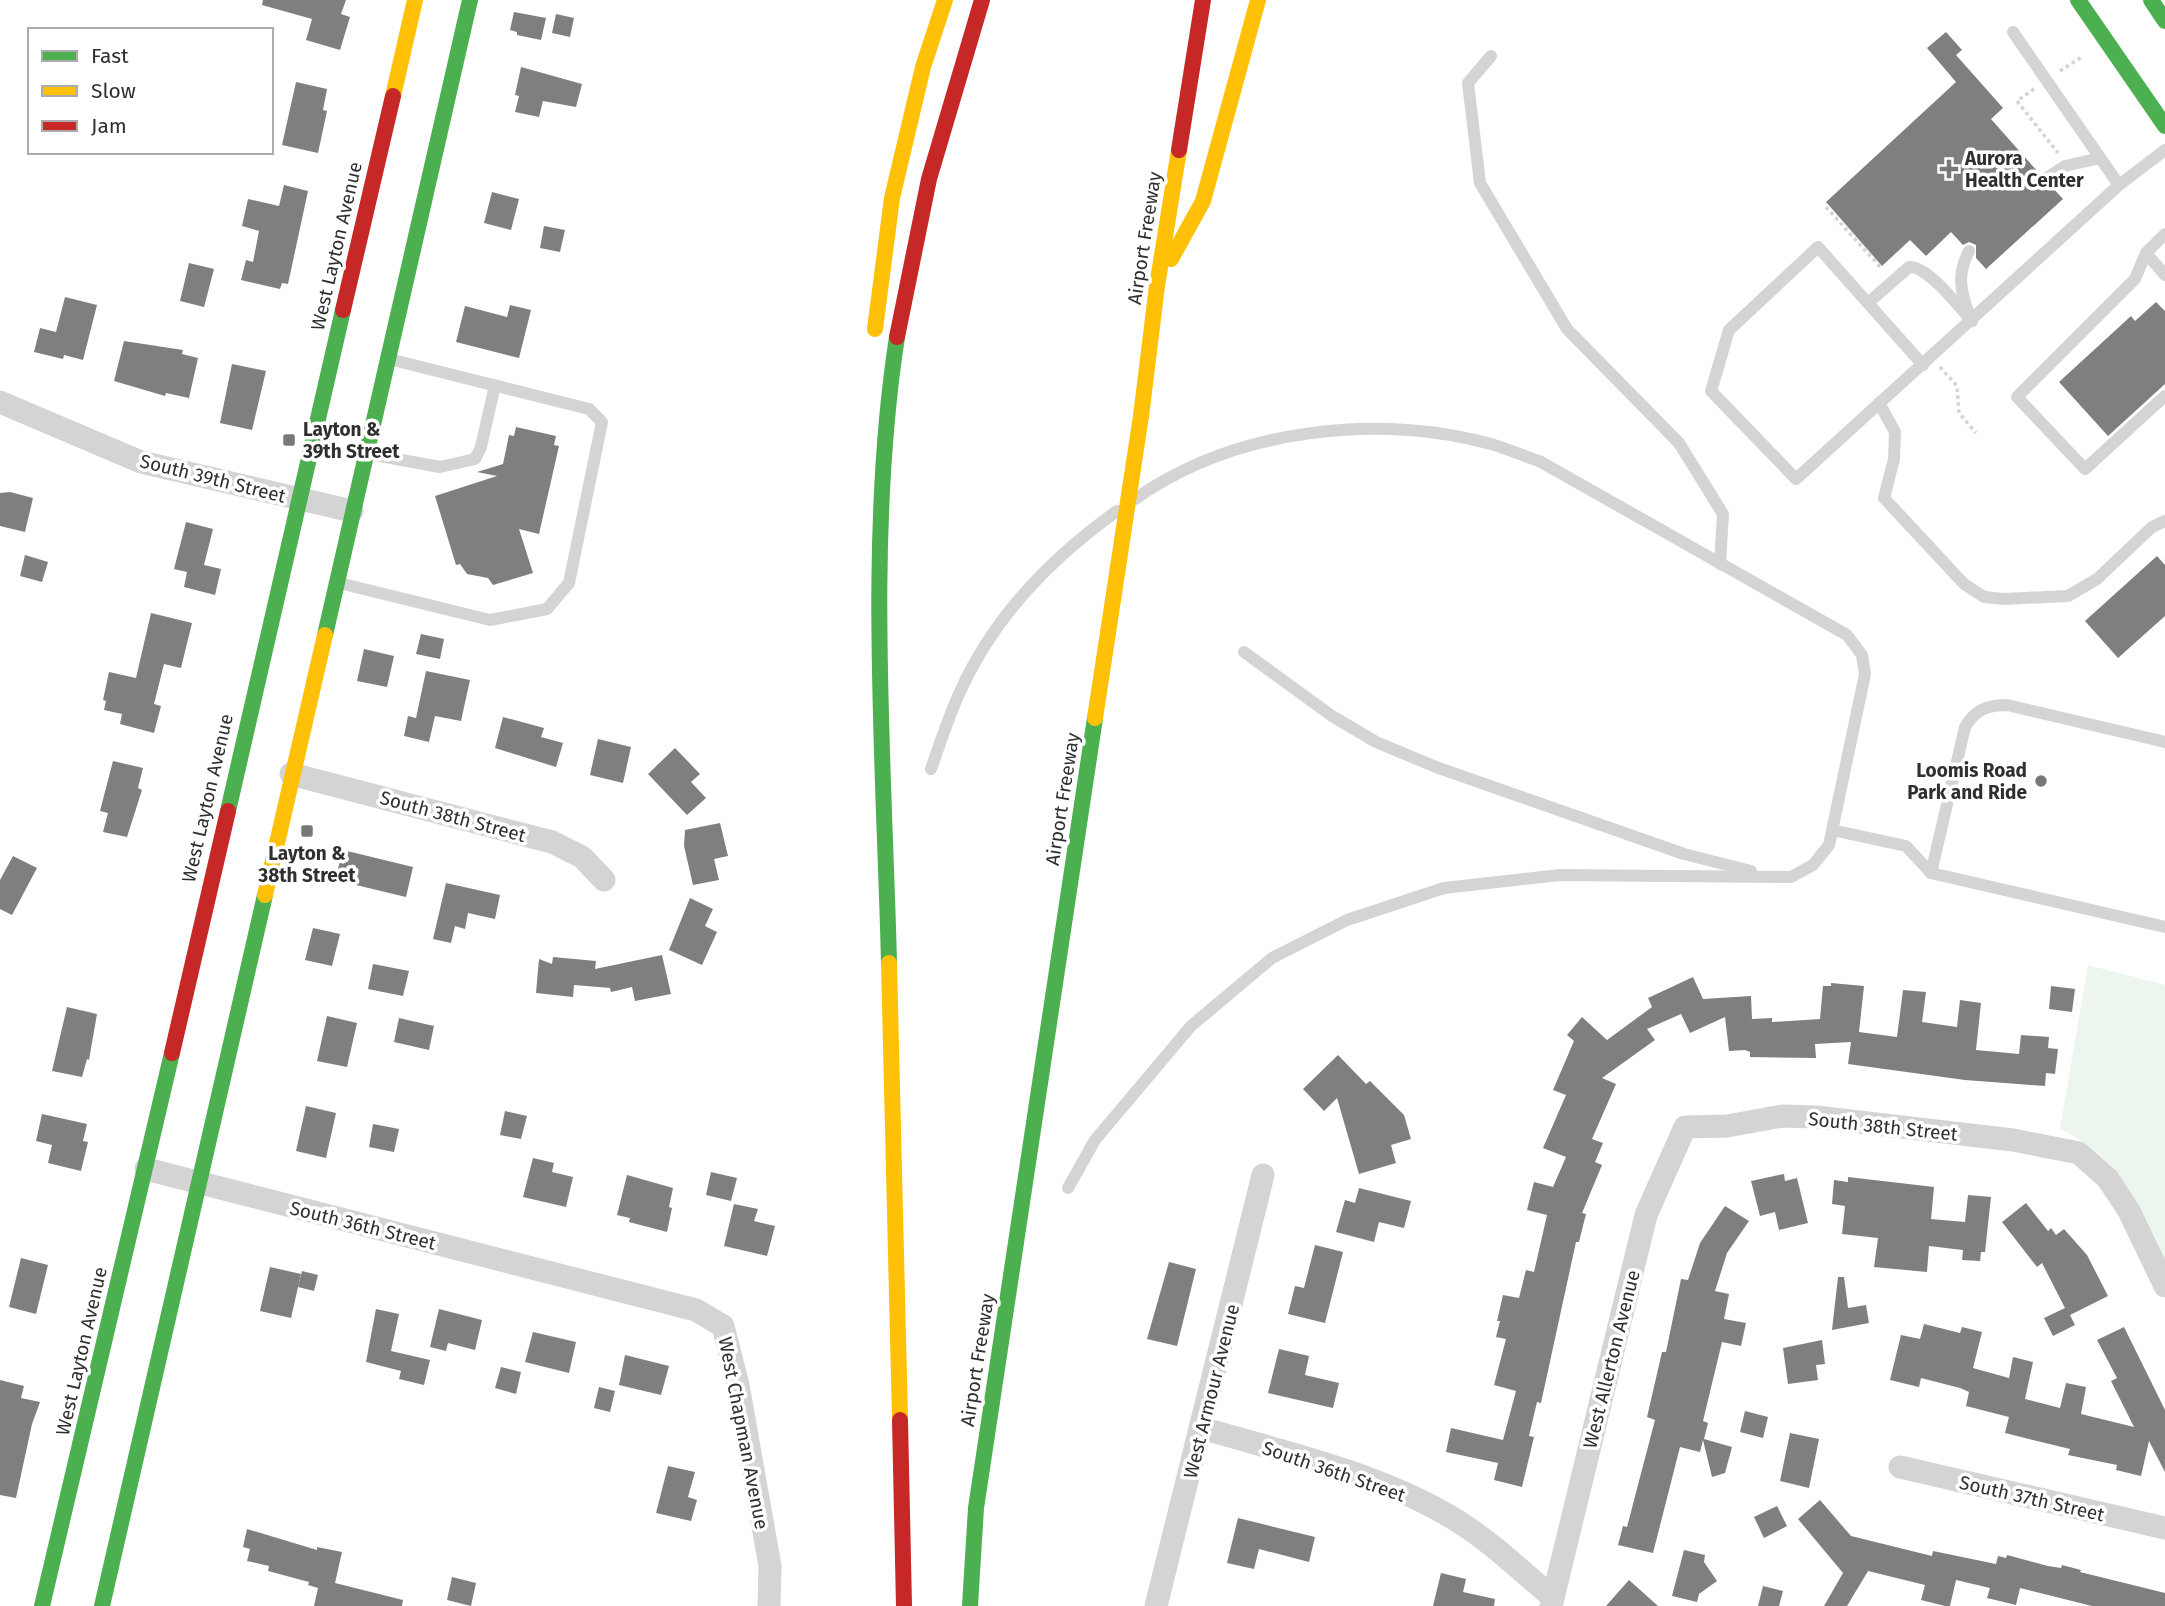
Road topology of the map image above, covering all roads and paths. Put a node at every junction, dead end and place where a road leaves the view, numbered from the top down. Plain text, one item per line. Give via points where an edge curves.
1 (415, 0) edge
2 (470, 0) edge
3 (945, 0) edge
4 (982, 0) edge
5 (1203, 0) edge
6 (1258, 0) edge
7 (2078, 0) edge
8 (2151, 0) edge
9 (2165, 21) edge
10 (2013, 32) dead end
11 (1491, 56) dead end
12 (2165, 126) edge
13 (2165, 150) edge
14 (2100, 158) junction
15 (2045, 179) dead end
16 (2119, 185) junction
17 (1826, 207) dead end
18 (2165, 234) edge
19 (1969, 251) dead end
20 (2146, 253) junction
21 (1892, 263) dead end
22 (2165, 275) edge
23 (1157, 286) junction
24 (1868, 303) junction
25 (1972, 321) junction
26 (387, 358) junction
27 (1927, 362) junction
28 (893, 364) junction
29 (495, 385) junction
30 (2165, 396) edge
31 (0, 402) edge
32 (1879, 403) junction
33 (1976, 433) dead end
34 (365, 454) junction
35 (299, 499) junction
36 (352, 511) junction
37 (2165, 520) edge
38 (1720, 564) junction
39 (335, 582) junction
40 (1244, 652) dead end
41 (2165, 742) edge
42 (931, 769) dead end
43 (291, 774) junction
44 (1832, 831) junction
45 (1931, 873) junction
46 (1791, 877) junction
47 (604, 880) dead end
48 (2165, 928) edge
49 (1685, 1127) joint
50 (146, 1169) junction
51 (1263, 1175) dead end
52 (201, 1184) junction
53 (1068, 1188) dead end
54 (580, 1280) joint
55 (2165, 1286) edge
56 (1202, 1428) junction
57 (1900, 1467) dead end
58 (2165, 1528) edge
59 (1552, 1602) edge
60 (42, 1606) edge
61 (102, 1606) edge
62 (769, 1606) edge
63 (904, 1606) edge
64 (970, 1606) edge
65 (1156, 1606) edge

1 - 35 main road, West Layton Avenue
2 - 26 main road
3 - 28 main road via 908,126 881,266 875,328
4 - 28 main road via 927,180
5 - 23 main road, Airport Freeway
6 - 23 main road via 1203,201
7 - 12 main road
8 - 9 main road
10 - 14 lane
11 - 38 lane via 1468,83 1480,183 1567,329 1679,443 1723,514
13 - 16 lane
14 - 15 lane via 2065,166
14 - 16 lane
16 - 25 lane
17 - 21 path via 1883,270
18 - 20 lane
19 - 25 lane via 1961,267 1960,290
20 - 22 lane
20 - 30 lane via 2135,279 2017,397 2085,469
23 - 64 main road, Airport Freeway, bridge via 976,1508
24 - 25 lane via 1909,267 1916,267
24 - 27 lane
24 - 32 lane via 1818,247 1730,330 1711,391 1796,479
25 - 27 lane
26 - 29 lane
26 - 34 main road
27 - 32 lane
27 - 33 path via 1957,386 1959,413
28 - 63 main road via 885,461 881,623
29 - 34 lane via 475,459 440,467
29 - 39 lane via 589,409 602,422 569,583 547,608 489,620
31 - 35 street, South 39th Street via 141,462
32 - 37 lane via 1895,432 1884,498 1964,584 1984,597 2068,596 2097,579
34 - 36 main road
35 - 36 street, South 39th Street
35 - 50 main road, West Layton Avenue
36 - 39 main road
38 - 42 lane via 1541,463 1490,444 1403,429 1356,428 1251,445 1198,464 1140,495 1076,540 1033,583 994,630 975,662
38 - 44 lane via 1847,635 1862,655 1865,674
39 - 43 main road
40 - 46 lane via 1332,716 1424,762 1684,854
41 - 45 lane via 2007,705 1982,709 1965,727
43 - 47 street, South 38th Street via 552,842 582,857
43 - 52 main road
44 - 45 lane via 1906,846
44 - 46 lane via 1829,845 1813,865
45 - 48 lane
46 - 53 lane via 1560,875 1444,888 1347,920 1272,958 1191,1026 1095,1140
49 - 55 street, South 38th Street via 1727,1126 1782,1116 1816,1117 2013,1140 2079,1153 2108,1179 2129,1211
49 - 59 street, West Allerton Avenue via 1646,1215
50 - 52 street, South 36th Street
50 - 60 main road, West Layton Avenue
51 - 56 street, West Armour Avenue
52 - 54 street, South 36th Street
52 - 61 main road
54 - 62 street, West Chapman Avenue via 696,1310 723,1326 768,1553
56 - 59 street, South 36th Street via 1335,1467 1423,1503 1488,1542
56 - 65 street, West Armour Avenue
57 - 58 street, South 37th Street

